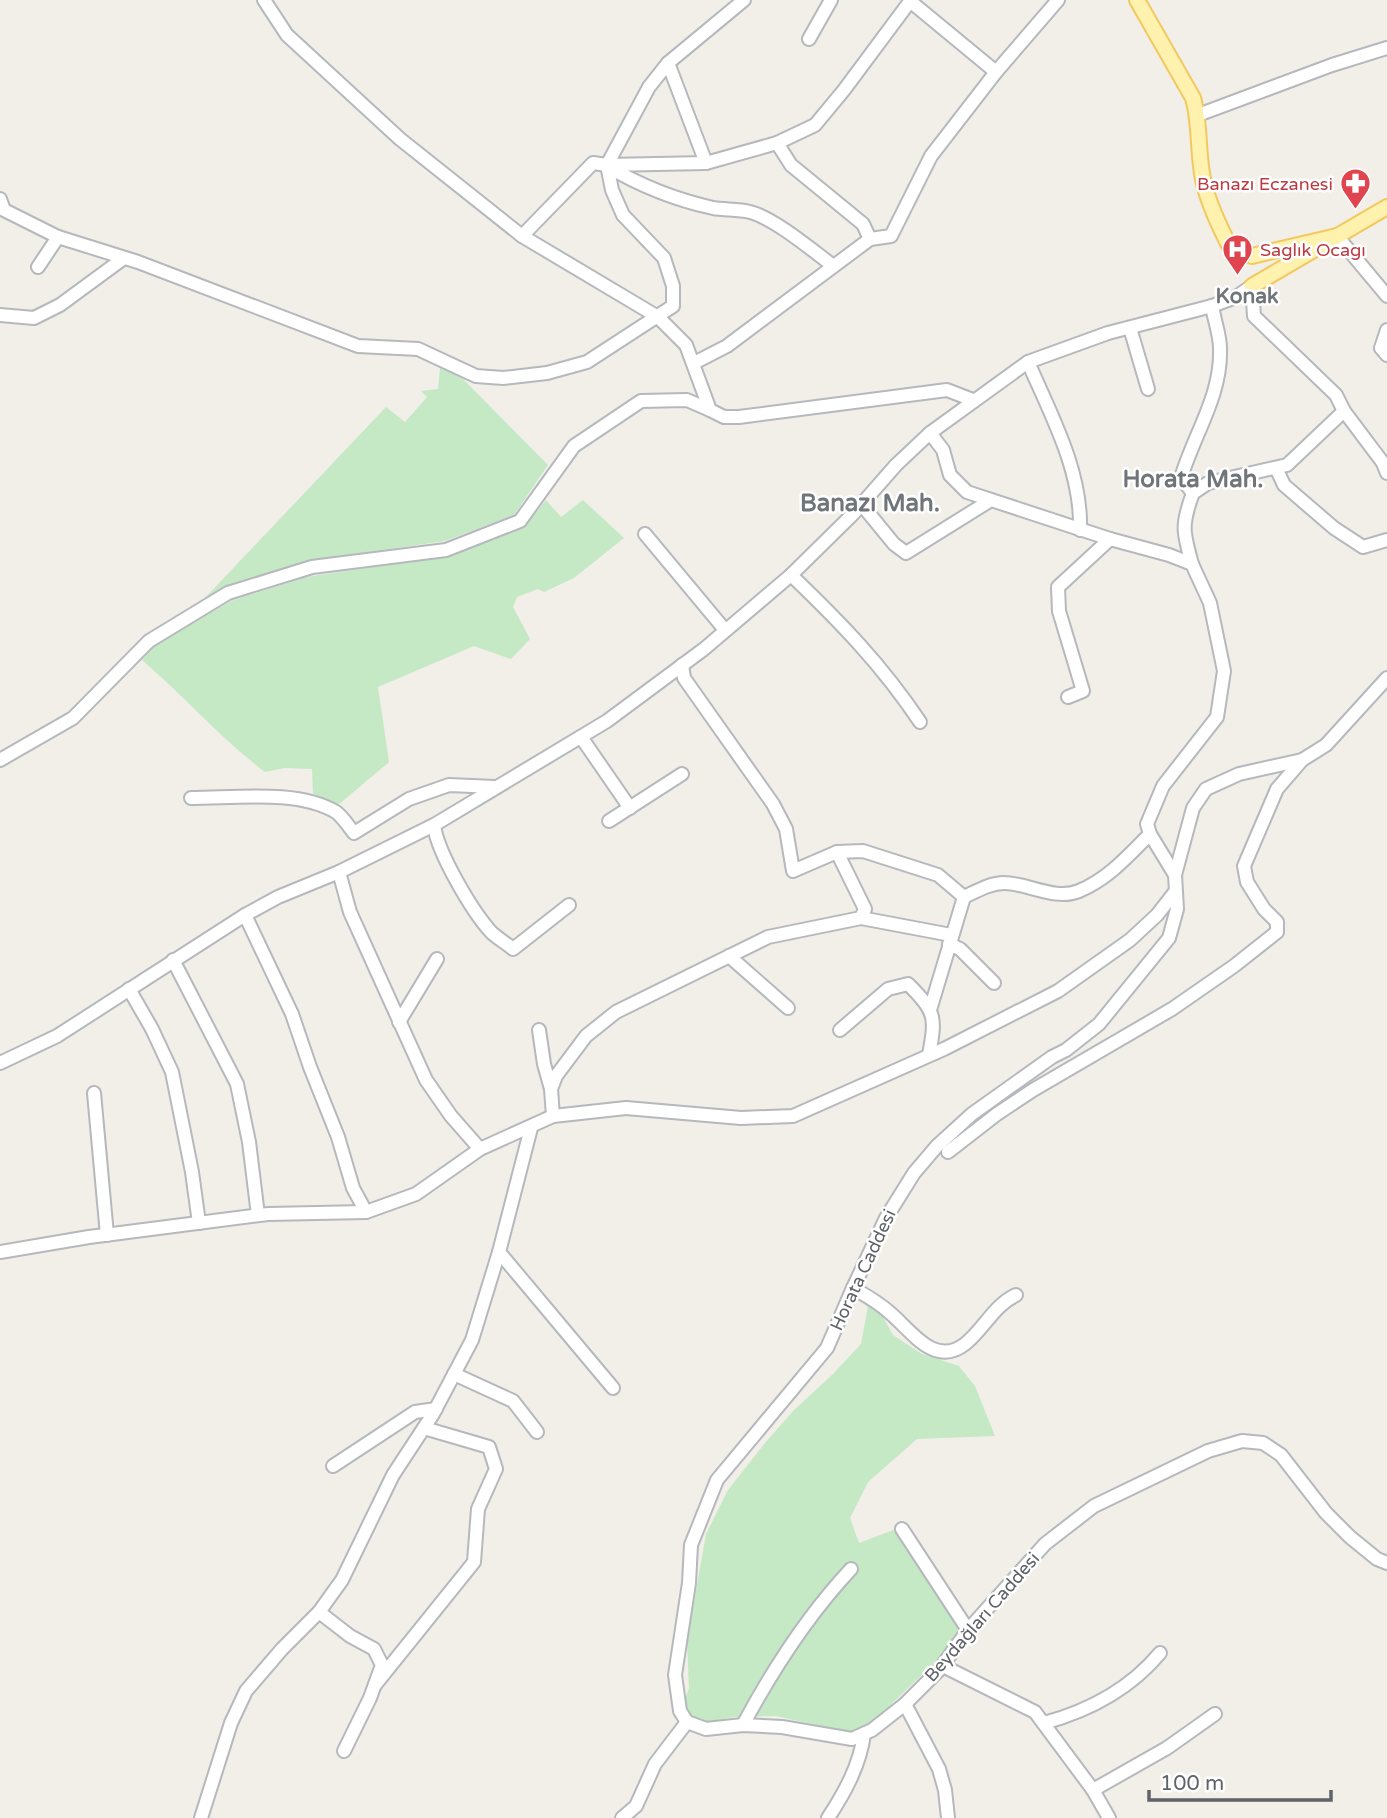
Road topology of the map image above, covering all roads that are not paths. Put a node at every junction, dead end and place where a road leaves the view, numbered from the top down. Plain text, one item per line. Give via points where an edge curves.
1 (266, 0) edge
2 (744, 0) edge
3 (831, 0) edge
4 (1137, 0) edge
5 (911, 1) edge
6 (1054, 1) edge
7 (809, 39) dead end
8 (1387, 48) edge
9 (668, 63) junction
10 (996, 72) junction
11 (1198, 115) junction
12 (777, 143) junction
13 (706, 163) junction
14 (607, 165) junction
15 (0, 199) edge
16 (1387, 206) edge
17 (522, 236) junction
18 (1337, 236) junction
19 (58, 237) junction
20 (870, 239) junction
21 (124, 258) junction
22 (832, 265) junction
23 (38, 267) dead end
24 (1252, 286) junction
25 (1387, 296) edge
26 (1236, 297) junction
27 (1212, 306) junction
28 (0, 315) edge
29 (1254, 316) junction
30 (659, 317) junction
31 (1130, 328) junction
32 (1387, 330) edge
33 (1387, 355) edge
34 (1028, 362) junction
35 (694, 363) junction
36 (1148, 389) dead end
37 (973, 400) junction
38 (710, 410) junction
39 (1344, 411) junction
40 (930, 433) junction
41 (1382, 452) edge
42 (1276, 468) junction
43 (1387, 473) edge
44 (1193, 492) junction
45 (991, 500) junction
46 (862, 505) junction
47 (1080, 530) junction
48 (645, 534) dead end
49 (1110, 539) junction
50 (1387, 541) edge
51 (1192, 564) junction
52 (790, 575) junction
53 (725, 631) junction
54 (682, 666) junction
55 (1387, 678) edge
56 (1068, 697) dead end
57 (920, 722) dead end
58 (581, 737) junction
59 (0, 760) edge
60 (1302, 760) junction
61 (682, 774) dead end
62 (497, 787) junction
63 (191, 798) dead end
64 (630, 808) junction
65 (609, 821) dead end
66 (434, 825) junction
67 (1150, 834) junction
68 (837, 852) junction
69 (338, 873) junction
70 (1175, 875) junction
71 (1175, 891) junction
72 (964, 897) junction
73 (569, 905) dead end
74 (245, 915) junction
75 (861, 918) junction
76 (950, 940) junction
77 (729, 956) junction
78 (437, 959) dead end
79 (173, 960) junction
80 (994, 983) dead end
81 (129, 989) junction
82 (788, 1007) dead end
83 (930, 1010) junction
84 (399, 1022) junction
85 (539, 1030) dead end
86 (840, 1030) dead end
87 (929, 1055) junction
88 (0, 1063) edge
89 (551, 1089) junction
90 (94, 1093) dead end
91 (553, 1116) junction
92 (531, 1128) junction
93 (481, 1149) junction
94 (948, 1152) dead end
95 (366, 1212) junction
96 (258, 1215) junction
97 (199, 1223) junction
98 (107, 1235) junction
99 (0, 1252) edge
100 (499, 1252) junction
101 (853, 1287) junction
102 (1016, 1295) dead end
103 (454, 1374) junction
104 (613, 1388) dead end
105 (436, 1409) junction
106 (424, 1428) junction
107 (537, 1432) dead end
108 (333, 1466) dead end
109 (902, 1529) dead end
110 (1387, 1563) edge
111 (851, 1569) dead end
112 (319, 1612) junction
113 (968, 1630) junction
114 (1160, 1653) dead end
115 (943, 1666) junction
116 (374, 1685) junction
117 (905, 1704) junction
118 (1215, 1714) dead end
119 (687, 1722) junction
120 (1044, 1723) junction
121 (743, 1725) junction
122 (864, 1734) junction
123 (344, 1751) dead end
124 (1093, 1790) junction
125 (201, 1818) edge
126 (622, 1818) edge
127 (828, 1818) edge
128 (948, 1818) edge
129 (1109, 1818) edge

1 - 17 street via 287,34 400,139
2 - 9 street
3 - 7 street
4 - 11 main road via 1193,98
5 - 10 street
5 - 12 street via 815,125
6 - 10 street
8 - 11 street
9 - 13 street
9 - 14 street via 649,87
10 - 20 street via 931,156 891,236
11 - 18 main road via 1204,184 1231,249 1252,256
12 - 13 street
12 - 20 street via 791,165 863,224
13 - 14 street
14 - 17 street via 593,163
14 - 22 street via 627,178 684,200 752,213
14 - 30 street via 623,215 664,258 674,306
15 - 19 street via 4,210
16 - 18 main road
17 - 30 street
18 - 24 main road
18 - 25 street
19 - 21 street
19 - 23 street
20 - 22 street
21 - 28 street via 60,305 34,318
21 - 30 street via 358,346 418,349 476,376 547,373 587,362
22 - 35 street via 727,346
24 - 26 street
24 - 29 street
26 - 27 street
26 - 29 street
27 - 31 street
27 - 44 street via 1220,349 1214,394 1181,478
29 - 39 street via 1336,395
30 - 35 street via 686,345
31 - 34 street
31 - 36 street
32 - 33 street via 1381,348
34 - 37 street
34 - 47 street via 1067,453 1081,506
35 - 38 street
37 - 38 street via 947,390 739,417 724,417
37 - 40 street
38 - 59 street via 687,400 641,401 574,446 520,521 446,550 312,568 228,593 149,641 73,718
39 - 41 street
39 - 42 street via 1287,465
40 - 45 street via 943,450 950,475 967,492
40 - 46 street
41 - 43 street
42 - 44 street via 1208,483
42 - 50 street via 1284,485 1334,528 1363,547
44 - 51 street via 1184,518
45 - 46 street via 906,553
45 - 47 street
46 - 52 street
47 - 49 street
48 - 53 street
49 - 51 street
49 - 56 street via 1058,587 1059,611 1083,691
51 - 67 street via 1210,603 1224,671 1217,717 1163,786 1147,824
52 - 53 street
52 - 57 street via 894,683
53 - 54 street
54 - 58 street
54 - 68 street via 684,678 786,828 793,871
55 - 60 street via 1326,745
58 - 62 street
58 - 64 street
60 - 70 street, Horata Caddesi via 1239,774 1206,789 1193,808
60 - 94 street via 1277,789 1244,866 1247,882 1277,922 1277,932 1172,1009 1033,1090
61 - 64 street
62 - 63 street via 449,785 409,799 354,833 338,813 309,801
62 - 66 street
64 - 65 street
66 - 69 street
66 - 73 street via 436,839 471,904 492,933 513,949
67 - 70 street
67 - 72 street via 1109,876 1077,892 1053,893 1006,882
68 - 72 street via 863,851 938,875
68 - 75 street via 865,909
69 - 74 street
69 - 84 street via 350,912
70 - 71 street, Horata Caddesi
71 - 87 street via 1130,940 1059,991
71 - 101 street, Horata Caddesi via 1177,909 1169,938 1138,980 1099,1024 972,1114 937,1146 886,1218
72 - 76 street
74 - 79 street
74 - 95 street via 292,1014 353,1188
75 - 76 street
75 - 77 street via 768,937
76 - 80 street
76 - 83 street
77 - 82 street
77 - 89 street via 615,1012 586,1037
78 - 84 street
79 - 81 street
79 - 96 street via 237,1084
81 - 88 street via 57,1036
81 - 97 street via 172,1072
83 - 86 street via 908,984 888,989
83 - 87 street via 934,1025
84 - 93 street via 426,1080
85 - 89 street
87 - 91 street via 793,1116 741,1118 626,1108
89 - 91 street
90 - 98 street
91 - 92 street
92 - 93 street
92 - 100 street
93 - 95 street via 416,1194
95 - 96 street
96 - 97 street
97 - 98 street
98 - 99 street
100 - 103 street via 472,1340
100 - 104 street
101 - 102 street via 890,1312 914,1338 944,1353 966,1344
101 - 119 street, Horata Caddesi via 827,1348 717,1480 691,1545 675,1675 680,1711
103 - 105 street
103 - 107 street via 513,1401
105 - 106 street
105 - 108 street via 415,1412
106 - 112 street via 393,1475 342,1580
106 - 116 street via 489,1447 496,1469 478,1508 474,1562
109 - 113 street
110 - 113 street, Beydağları Caddesi via 1326,1513 1281,1455 1263,1443 1242,1441 1208,1451 1094,1506 1045,1544
111 - 121 street via 822,1599
112 - 116 street via 374,1649 382,1665
112 - 125 street via 247,1691 231,1723
113 - 115 street, Beydağları Caddesi
114 - 120 street via 1100,1702
115 - 117 street, Beydağları Caddesi
115 - 120 street via 1035,1712
116 - 123 street
117 - 122 street, Beydağları Caddesi
117 - 128 street via 939,1769
118 - 124 street
119 - 121 street via 706,1729
119 - 126 street via 656,1764 636,1806
120 - 124 street
121 - 122 street via 852,1739
122 - 127 street via 845,1793
124 - 129 street

